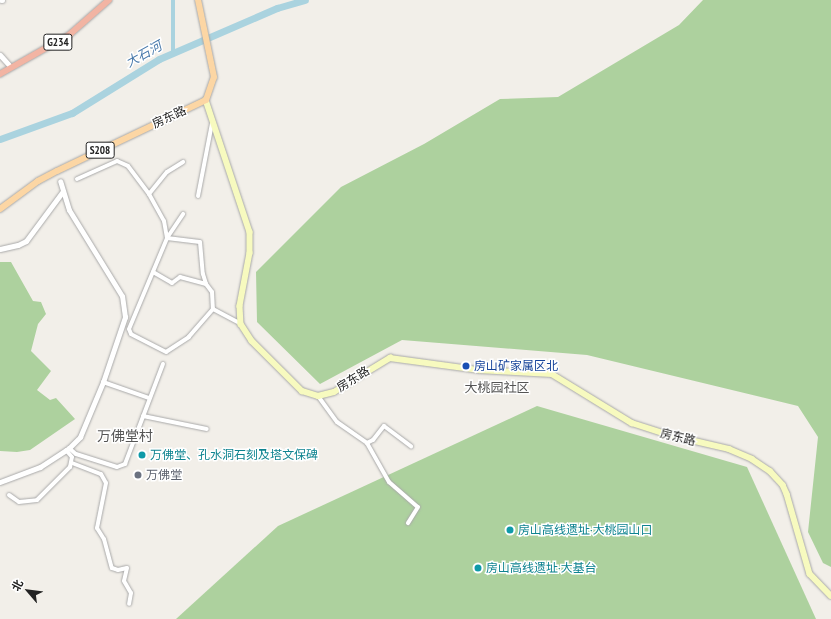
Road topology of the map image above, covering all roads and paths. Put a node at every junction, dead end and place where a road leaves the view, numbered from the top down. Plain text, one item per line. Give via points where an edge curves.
1 (109, 0) edge
2 (198, 1) edge
3 (0, 55) edge
4 (9, 65) dead end
5 (0, 74) edge
6 (206, 100) junction
7 (213, 121) junction
8 (183, 162) dead end
9 (77, 179) dead end
10 (60, 181) dead end
11 (63, 191) junction
12 (149, 194) junction
13 (198, 196) dead end
14 (0, 209) edge
15 (183, 214) dead end
16 (167, 238) junction
17 (0, 249) edge
18 (154, 272) junction
19 (206, 284) junction
20 (213, 309) junction
21 (241, 324) junction
22 (163, 364) dead end
23 (103, 382) junction
24 (318, 396) junction
25 (149, 398) junction
26 (143, 416) junction
27 (207, 429) dead end
28 (367, 443) junction
29 (411, 446) dead end
30 (68, 449) junction
31 (72, 463) junction
32 (0, 482) edge
33 (9, 495) dead end
34 (408, 523) dead end
35 (831, 596) edge
36 (129, 604) dead end

1 - 5 highway, G234 via 69,35
2 - 6 main road via 214,82
3 - 4 street
6 - 7 main road
6 - 14 main road, 房东路 / S208 via 51,174
7 - 13 street
7 - 21 main road via 250,232 250,253 240,306
8 - 12 street via 167,172
9 - 12 street via 117,161 128,166
10 - 11 street
11 - 17 street via 26,241
11 - 23 street via 69,210 125,302 125,317
12 - 16 street via 164,221
15 - 16 street
16 - 18 street
16 - 19 street via 200,242
18 - 19 street via 172,283 180,277
18 - 20 street via 129,329 131,334 166,352 189,337
19 - 20 street via 212,292
20 - 21 street
21 - 24 main road via 252,340 295,385 302,391
22 - 25 street
23 - 25 street
23 - 30 street via 87,426
24 - 28 street via 337,422
24 - 35 main road, 房东路 via 334,392 390,358 479,370 552,374 632,423 735,451 770,471 783,485 787,494 810,574
25 - 26 street
26 - 27 street
26 - 30 street via 123,466 117,467
28 - 29 street via 373,440 384,426
28 - 34 street via 389,482 418,507
30 - 31 street
30 - 32 street via 32,472
31 - 33 street via 36,500 19,502
31 - 36 street via 101,474 106,484 97,528 104,539 112,568 127,568 124,581 131,593

